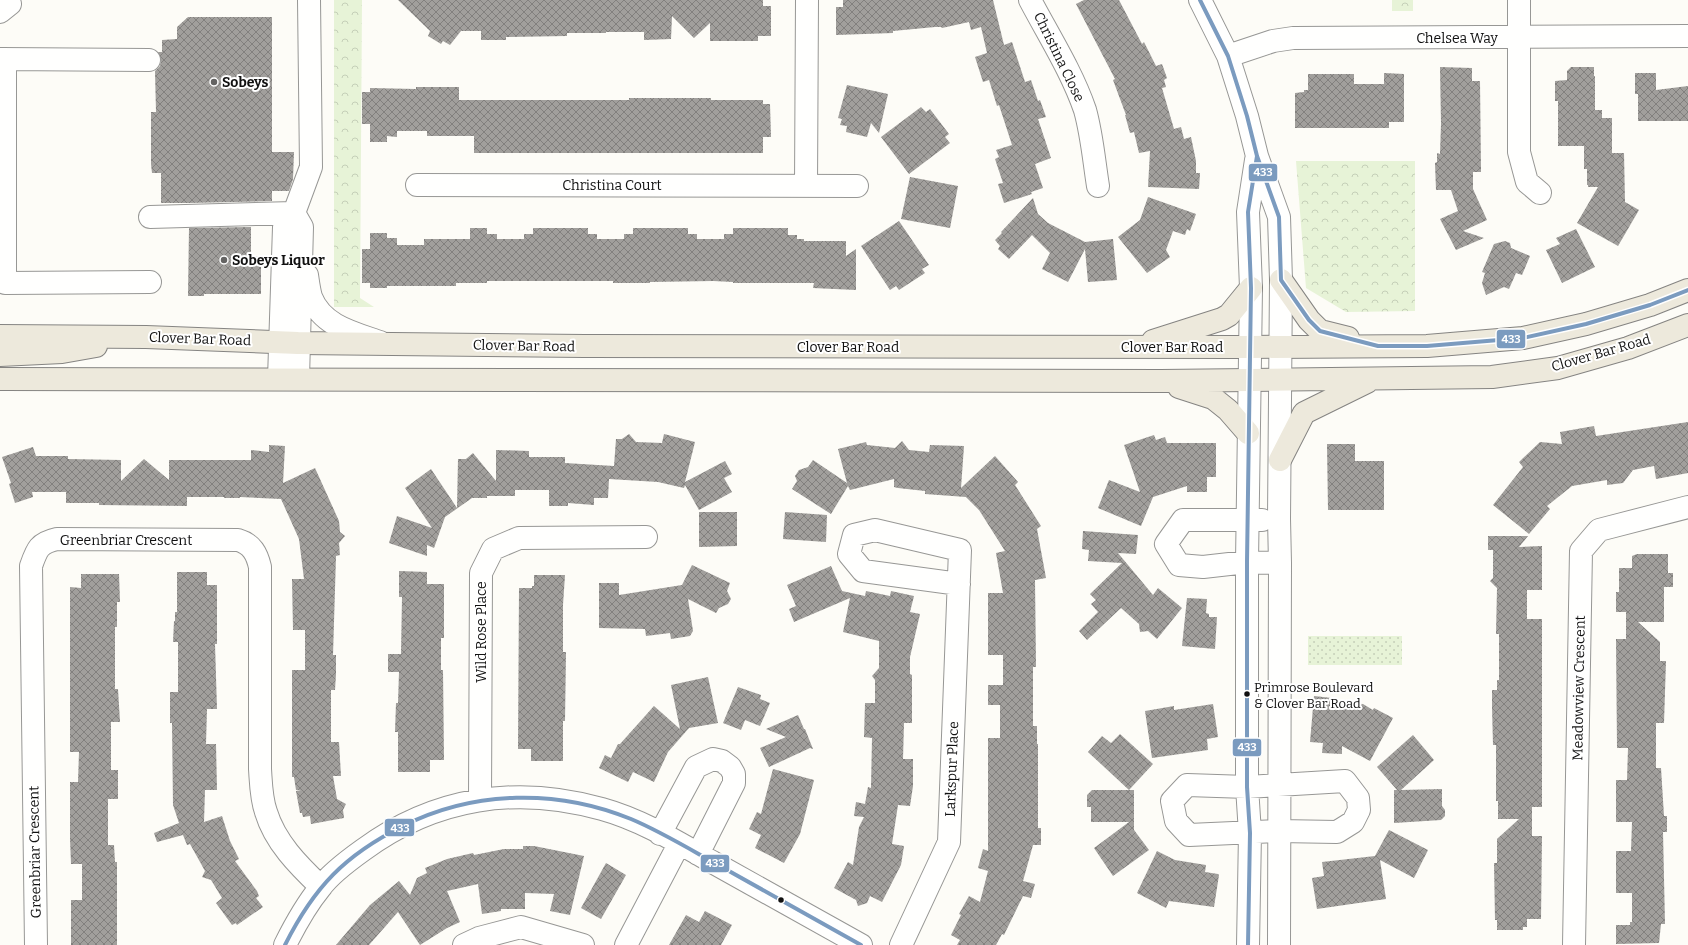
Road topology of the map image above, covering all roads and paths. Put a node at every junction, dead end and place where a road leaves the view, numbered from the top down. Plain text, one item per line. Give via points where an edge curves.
1 (309, 0) edge
2 (807, 0) edge
3 (1030, 0) edge
4 (1200, 0) edge
5 (1519, 0) edge
6 (1688, 36) edge
7 (1519, 38) junction
8 (1228, 56) junction
9 (3, 59) edge
10 (149, 60) dead end
11 (3, 96) edge
12 (3, 144) edge
13 (1257, 156) junction
14 (417, 185) dead end
15 (806, 186) junction
16 (857, 186) dead end
17 (1098, 186) dead end
18 (1540, 193) dead end
19 (294, 213) junction
20 (150, 217) dead end
21 (302, 250) junction
22 (1282, 280) junction
23 (150, 282) dead end
24 (3, 283) edge
25 (1251, 288) junction
26 (1688, 290) edge
27 (1688, 325) edge
28 (0, 336) edge
29 (146, 337) junction
30 (289, 343) junction
31 (387, 344) junction
32 (1281, 346) junction
33 (1378, 346) junction
34 (1134, 347) junction
35 (1249, 347) junction
36 (0, 355) edge
37 (0, 379) edge
38 (288, 379) junction
39 (1249, 379) junction
40 (1280, 379) junction
41 (1373, 379) junction
42 (1161, 381) junction
43 (1248, 433) junction
44 (1280, 460) junction
45 (1688, 507) edge
46 (1279, 519) junction
47 (1248, 520) junction
48 (646, 537) dead end
49 (1247, 562) junction
50 (1280, 563) junction
51 (959, 584) junction
52 (1280, 784) junction
53 (1247, 787) junction
54 (480, 800) junction
55 (1279, 831) junction
56 (1250, 833) junction
57 (669, 839) junction
58 (698, 854) junction
59 (321, 886) junction
60 (36, 945) edge
61 (285, 945) edge
62 (464, 945) edge
63 (583, 945) edge
64 (626, 945) edge
65 (862, 945) edge
66 (901, 945) edge
67 (1248, 945) edge
68 (1279, 945) edge
69 (1574, 945) edge

1 - 19 street via 311,167
2 - 15 street
3 - 17 street, Christina Close via 1080,97
4 - 8 street
5 - 7 street
6 - 7 street, Chelsea Way
7 - 8 street, Chelsea Way via 1293,38 1273,41
7 - 18 street via 1519,152 1527,182
8 - 13 street
9 - 10 street
9 - 11 street
11 - 12 street
12 - 24 street
13 - 22 street via 1279,216
13 - 25 street via 1248,212
14 - 15 street, Christina Court
15 - 16 street, Christina Court
19 - 20 street
19 - 21 street via 302,227
19 - 30 street via 284,227
21 - 30 street
21 - 31 street via 311,297 326,319 351,333
22 - 32 street
22 - 33 main road via 1320,332
23 - 24 street
25 - 34 main road via 1229,315 1222,319
25 - 35 street
26 - 33 main road, Clover Bar Road via 1650,305 1586,324 1523,338 1427,346
27 - 41 main road, Clover Bar Road via 1628,348 1558,368 1492,376
28 - 29 main road, Clover Bar Road
29 - 30 main road, Clover Bar Road
29 - 36 main road via 62,352
30 - 31 main road, Clover Bar Road
30 - 38 street
31 - 34 main road, Clover Bar Road
32 - 33 main road, Clover Bar Road
32 - 35 main road, Clover Bar Road
32 - 40 street
34 - 35 main road, Clover Bar Road
35 - 39 street
37 - 38 main road, Clover Bar Road
38 - 42 main road, Clover Bar Road
39 - 40 main road, Clover Bar Road
39 - 42 main road, Clover Bar Road
39 - 43 street
40 - 41 main road, Clover Bar Road
40 - 44 street
41 - 44 main road via 1304,413
42 - 43 main road via 1213,398 1228,410
43 - 47 street
44 - 46 street
45 - 69 street, Meadowview Crescent via 1599,530 1581,551
46 - 47 street
46 - 50 street
47 - 49 street
47 - 49 street via 1183,520 1166,544 1179,565 1203,567
48 - 54 street, Wild Rose Place via 519,538 494,549 481,573
49 - 50 street
49 - 53 street
50 - 52 street
51 - 51 street, Larkspur Place via 960,550 875,530 854,535 849,554 863,571
51 - 66 street, Larkspur Place via 949,842
52 - 53 street
52 - 55 street
52 - 55 street via 1345,781 1358,798 1359,810 1353,822 1337,832
53 - 56 street
53 - 56 street via 1187,785 1172,801 1176,821 1189,835
54 - 57 street via 522,797 562,800 604,809
54 - 59 street via 455,804 404,824 353,857
55 - 56 street
55 - 68 street
56 - 67 street
57 - 58 street
57 - 58 street via 696,767 713,760 722,761 734,774 734,783
57 - 64 street
58 - 65 street
59 - 60 street, Greenbriar Crescent via 303,870 274,832 263,797 260,769 260,568 256,553 245,542 238,540 47,541 39,547 31,566
59 - 61 street
62 - 63 street via 479,938 521,927

